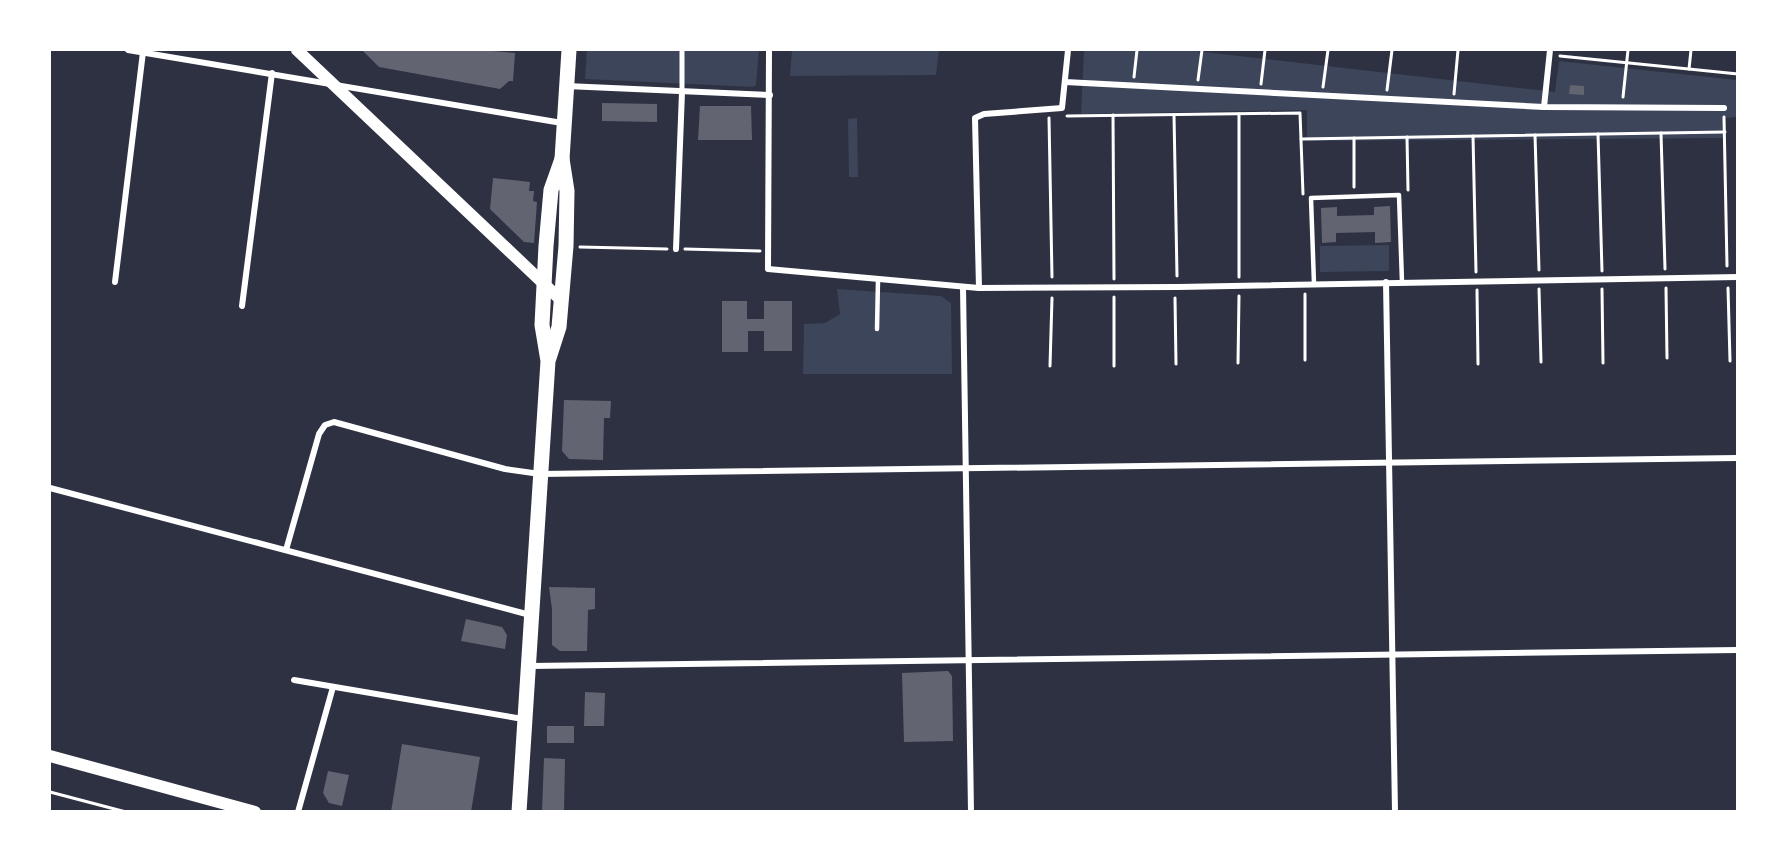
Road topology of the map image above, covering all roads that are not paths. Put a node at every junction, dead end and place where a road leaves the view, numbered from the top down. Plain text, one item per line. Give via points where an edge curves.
1 (128, 50) edge
2 (297, 50) edge
3 (568, 50) edge
4 (682, 50) edge
5 (769, 50) edge
6 (1068, 50) edge
7 (143, 52) junction
8 (1550, 52) edge
9 (272, 73) junction
10 (1065, 82) junction
11 (332, 83) junction
12 (566, 86) junction
13 (682, 92) junction
14 (770, 95) junction
15 (1544, 107) junction
16 (1724, 108) road end
17 (564, 123) junction
18 (562, 159) junction
19 (676, 249) road end
20 (1737, 277) edge
21 (878, 280) junction
22 (115, 282) dead end
23 (543, 282) junction
24 (1386, 282) junction
25 (1402, 282) junction
26 (1314, 284) junction
27 (963, 287) junction
28 (979, 288) junction
29 (562, 301) junction
30 (242, 306) dead end
31 (877, 329) dead end
32 (548, 361) junction
33 (1737, 458) edge
34 (1389, 462) junction
35 (965, 468) junction
36 (540, 474) junction
37 (50, 488) edge
38 (286, 550) junction
39 (531, 615) junction
40 (1737, 650) edge
41 (1392, 655) junction
42 (969, 660) junction
43 (527, 666) junction
44 (294, 680) dead end
45 (333, 687) junction
46 (524, 720) junction
47 (50, 756) edge
48 (255, 812) edge
49 (298, 812) edge
50 (519, 812) edge
51 (971, 812) edge
52 (1395, 812) edge

1 - 7 street
2 - 11 main road
3 - 12 main road
4 - 13 street
5 - 14 street
6 - 10 street
7 - 9 street
7 - 22 street
8 - 15 street
9 - 11 street
9 - 30 street
10 - 15 street
10 - 28 street via 1062,108 975,118
11 - 17 street
11 - 23 main road
12 - 13 street
12 - 17 main road
13 - 14 street
13 - 19 street
14 - 21 street via 768,269
15 - 16 street
17 - 18 main road
18 - 23 main road via 551,190
18 - 29 main road via 567,191
20 - 25 street
21 - 27 street
21 - 31 lane
23 - 29 main road
23 - 32 main road via 542,326
24 - 25 street
24 - 26 street
24 - 34 street
25 - 26 lane via 1399,195 1311,198
26 - 28 street
27 - 28 street
27 - 35 street
29 - 32 main road
32 - 36 main road
33 - 34 street
34 - 35 street
34 - 41 street
35 - 36 street
35 - 42 street
36 - 38 street via 506,469 329,423 319,434
36 - 39 main road
37 - 38 street
38 - 39 street
39 - 43 main road
40 - 41 street
41 - 42 street
41 - 52 street
42 - 43 street
42 - 51 street
43 - 46 main road
44 - 45 street
45 - 46 street
45 - 49 street
46 - 50 main road
47 - 48 main road

